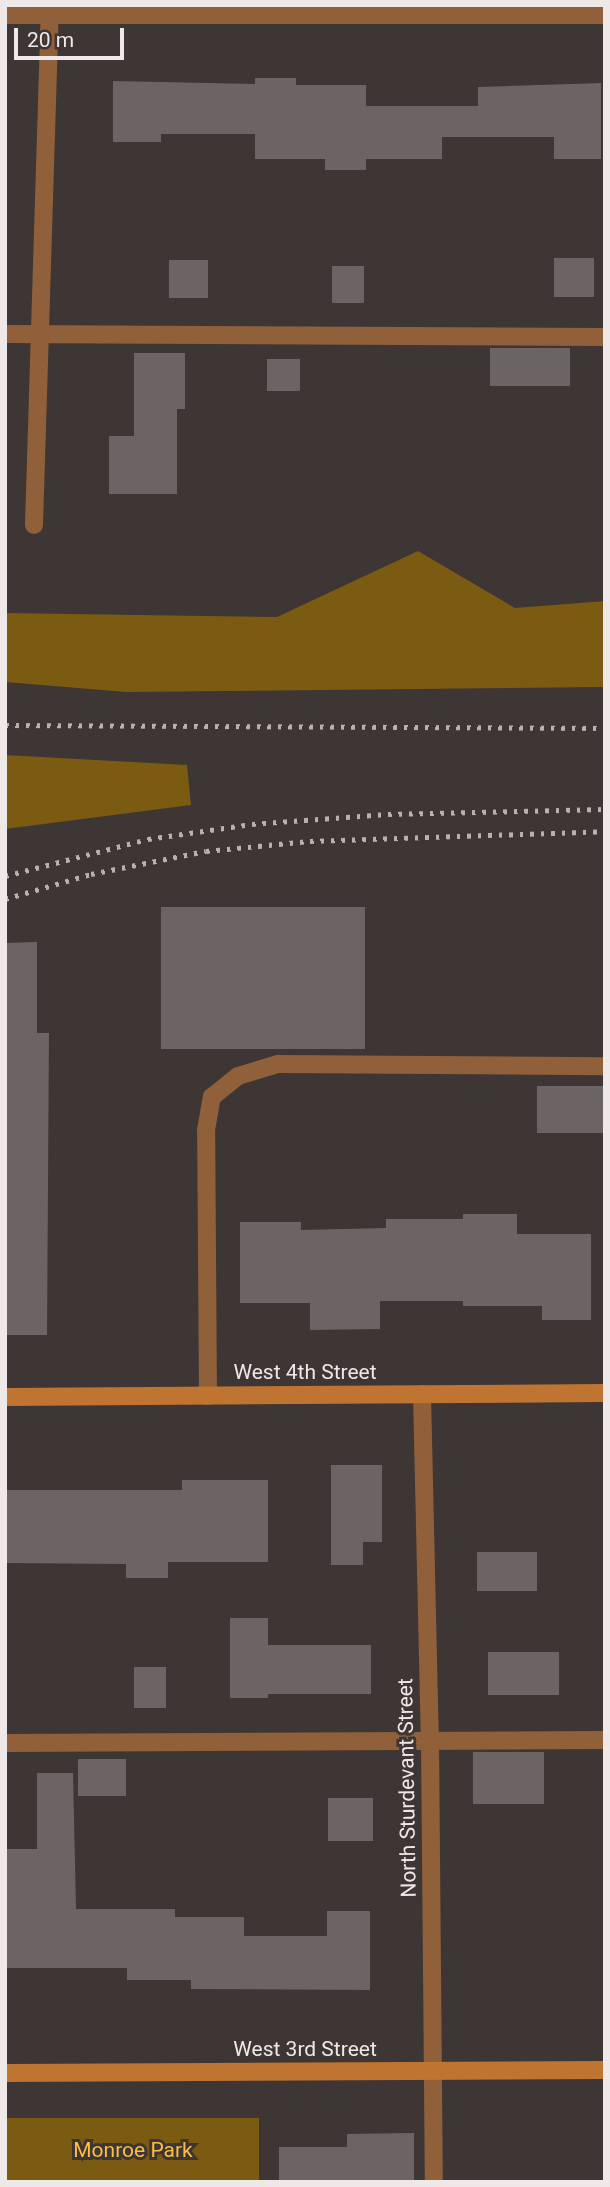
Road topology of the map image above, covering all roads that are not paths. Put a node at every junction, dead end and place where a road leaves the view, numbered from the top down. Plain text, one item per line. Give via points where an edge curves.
1 (50, 10) edge
2 (5, 15) edge
3 (605, 15) edge
4 (5, 334) edge
5 (42, 334) junction
6 (605, 337) edge
7 (34, 524) dead end
8 (605, 1066) edge
9 (605, 1393) edge
10 (422, 1394) junction
11 (208, 1395) junction
12 (5, 1397) edge
13 (605, 1740) edge
14 (430, 1741) junction
15 (5, 1743) edge
16 (605, 2070) edge
17 (432, 2071) junction
18 (5, 2073) edge
19 (434, 2182) edge

1 - 2 street
1 - 3 street
1 - 5 street
4 - 5 street
5 - 6 street
5 - 7 street
8 - 11 street via 278,1064 238,1076 212,1097 206,1130
9 - 10 main road, West 4th Street
10 - 11 main road, West 4th Street
10 - 14 street, North Sturdevant Street
11 - 12 main road, West 4th Street
13 - 14 street
14 - 15 street
14 - 17 street, North Sturdevant Street
16 - 17 main road, West 3rd Street
17 - 18 main road, West 3rd Street
17 - 19 street, North Sturdevant Street

